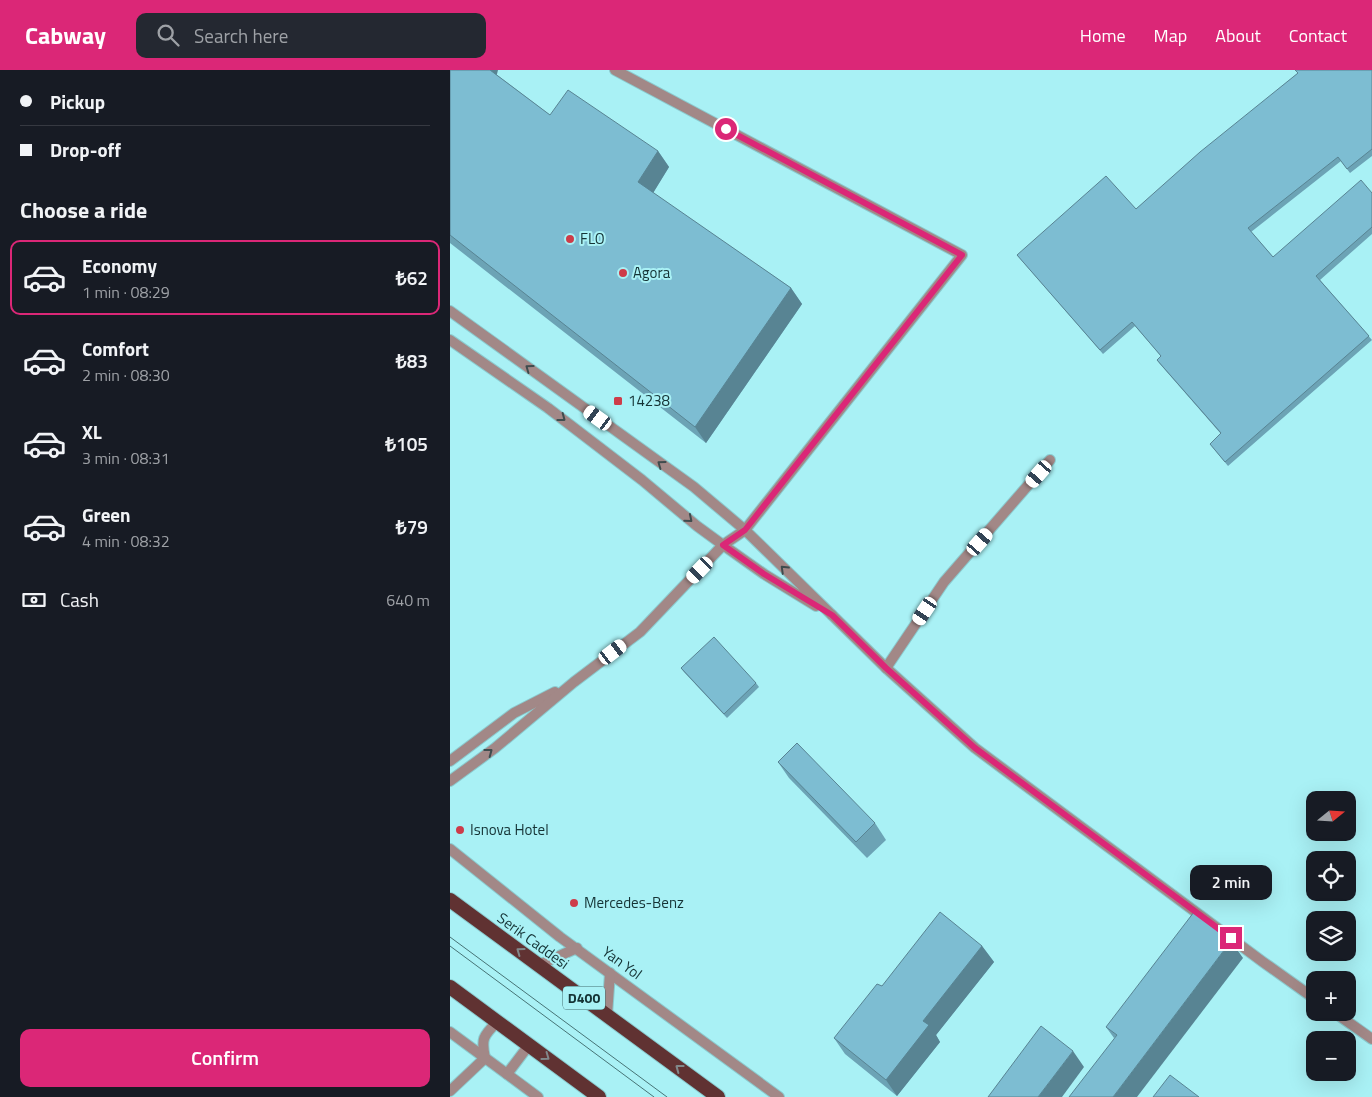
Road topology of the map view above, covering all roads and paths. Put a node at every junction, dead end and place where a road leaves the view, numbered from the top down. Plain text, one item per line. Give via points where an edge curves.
1 (615, 70) edge
2 (450, 311) edge
3 (450, 340) edge
4 (1050, 460) dead end
5 (745, 530) junction
6 (723, 545) junction
7 (832, 615) junction
8 (886, 668) junction
9 (574, 682) junction
10 (450, 761) edge
11 (450, 781) edge
12 (450, 849) edge
13 (450, 900) edge
14 (577, 948) junction
15 (539, 965) junction
16 (610, 973) junction
17 (450, 987) edge
18 (1306, 993) edge
19 (607, 1015) junction
20 (1347, 1021) edge
21 (497, 1022) junction
22 (450, 1032) edge
23 (1372, 1039) edge
24 (529, 1045) junction
25 (485, 1058) junction
26 (507, 1074) junction
27 (450, 1091) edge
28 (538, 1097) edge
29 (599, 1097) edge
30 (718, 1097) edge
31 (779, 1097) edge

1 - 5 street via 962,255
5 -> 2 street via 694,487
3 -> 6 street via 548,408
4 - 8 street via 944,582
5 - 6 street
7 -> 5 street
6 - 7 street
6 - 9 street via 640,632
7 - 8 street
8 - 18 street via 975,748
9 - 10 street via 514,714
11 -> 9 street
12 - 14 street, Yan Yol
15 -> 13 highway, Serik Caddesi / D400
14 - 15 street
14 - 16 street, Yan Yol
15 - 19 highway, Serik Caddesi / D400
16 - 19 street
16 - 31 street, Yan Yol
17 - 21 highway
30 -> 19 highway, Serik Caddesi / D400
20 - 23 street
21 - 24 highway
21 - 25 street via 483,1038
22 - 25 street
24 - 26 street
24 -> 29 highway
25 - 26 street
25 - 27 street
26 - 28 street

